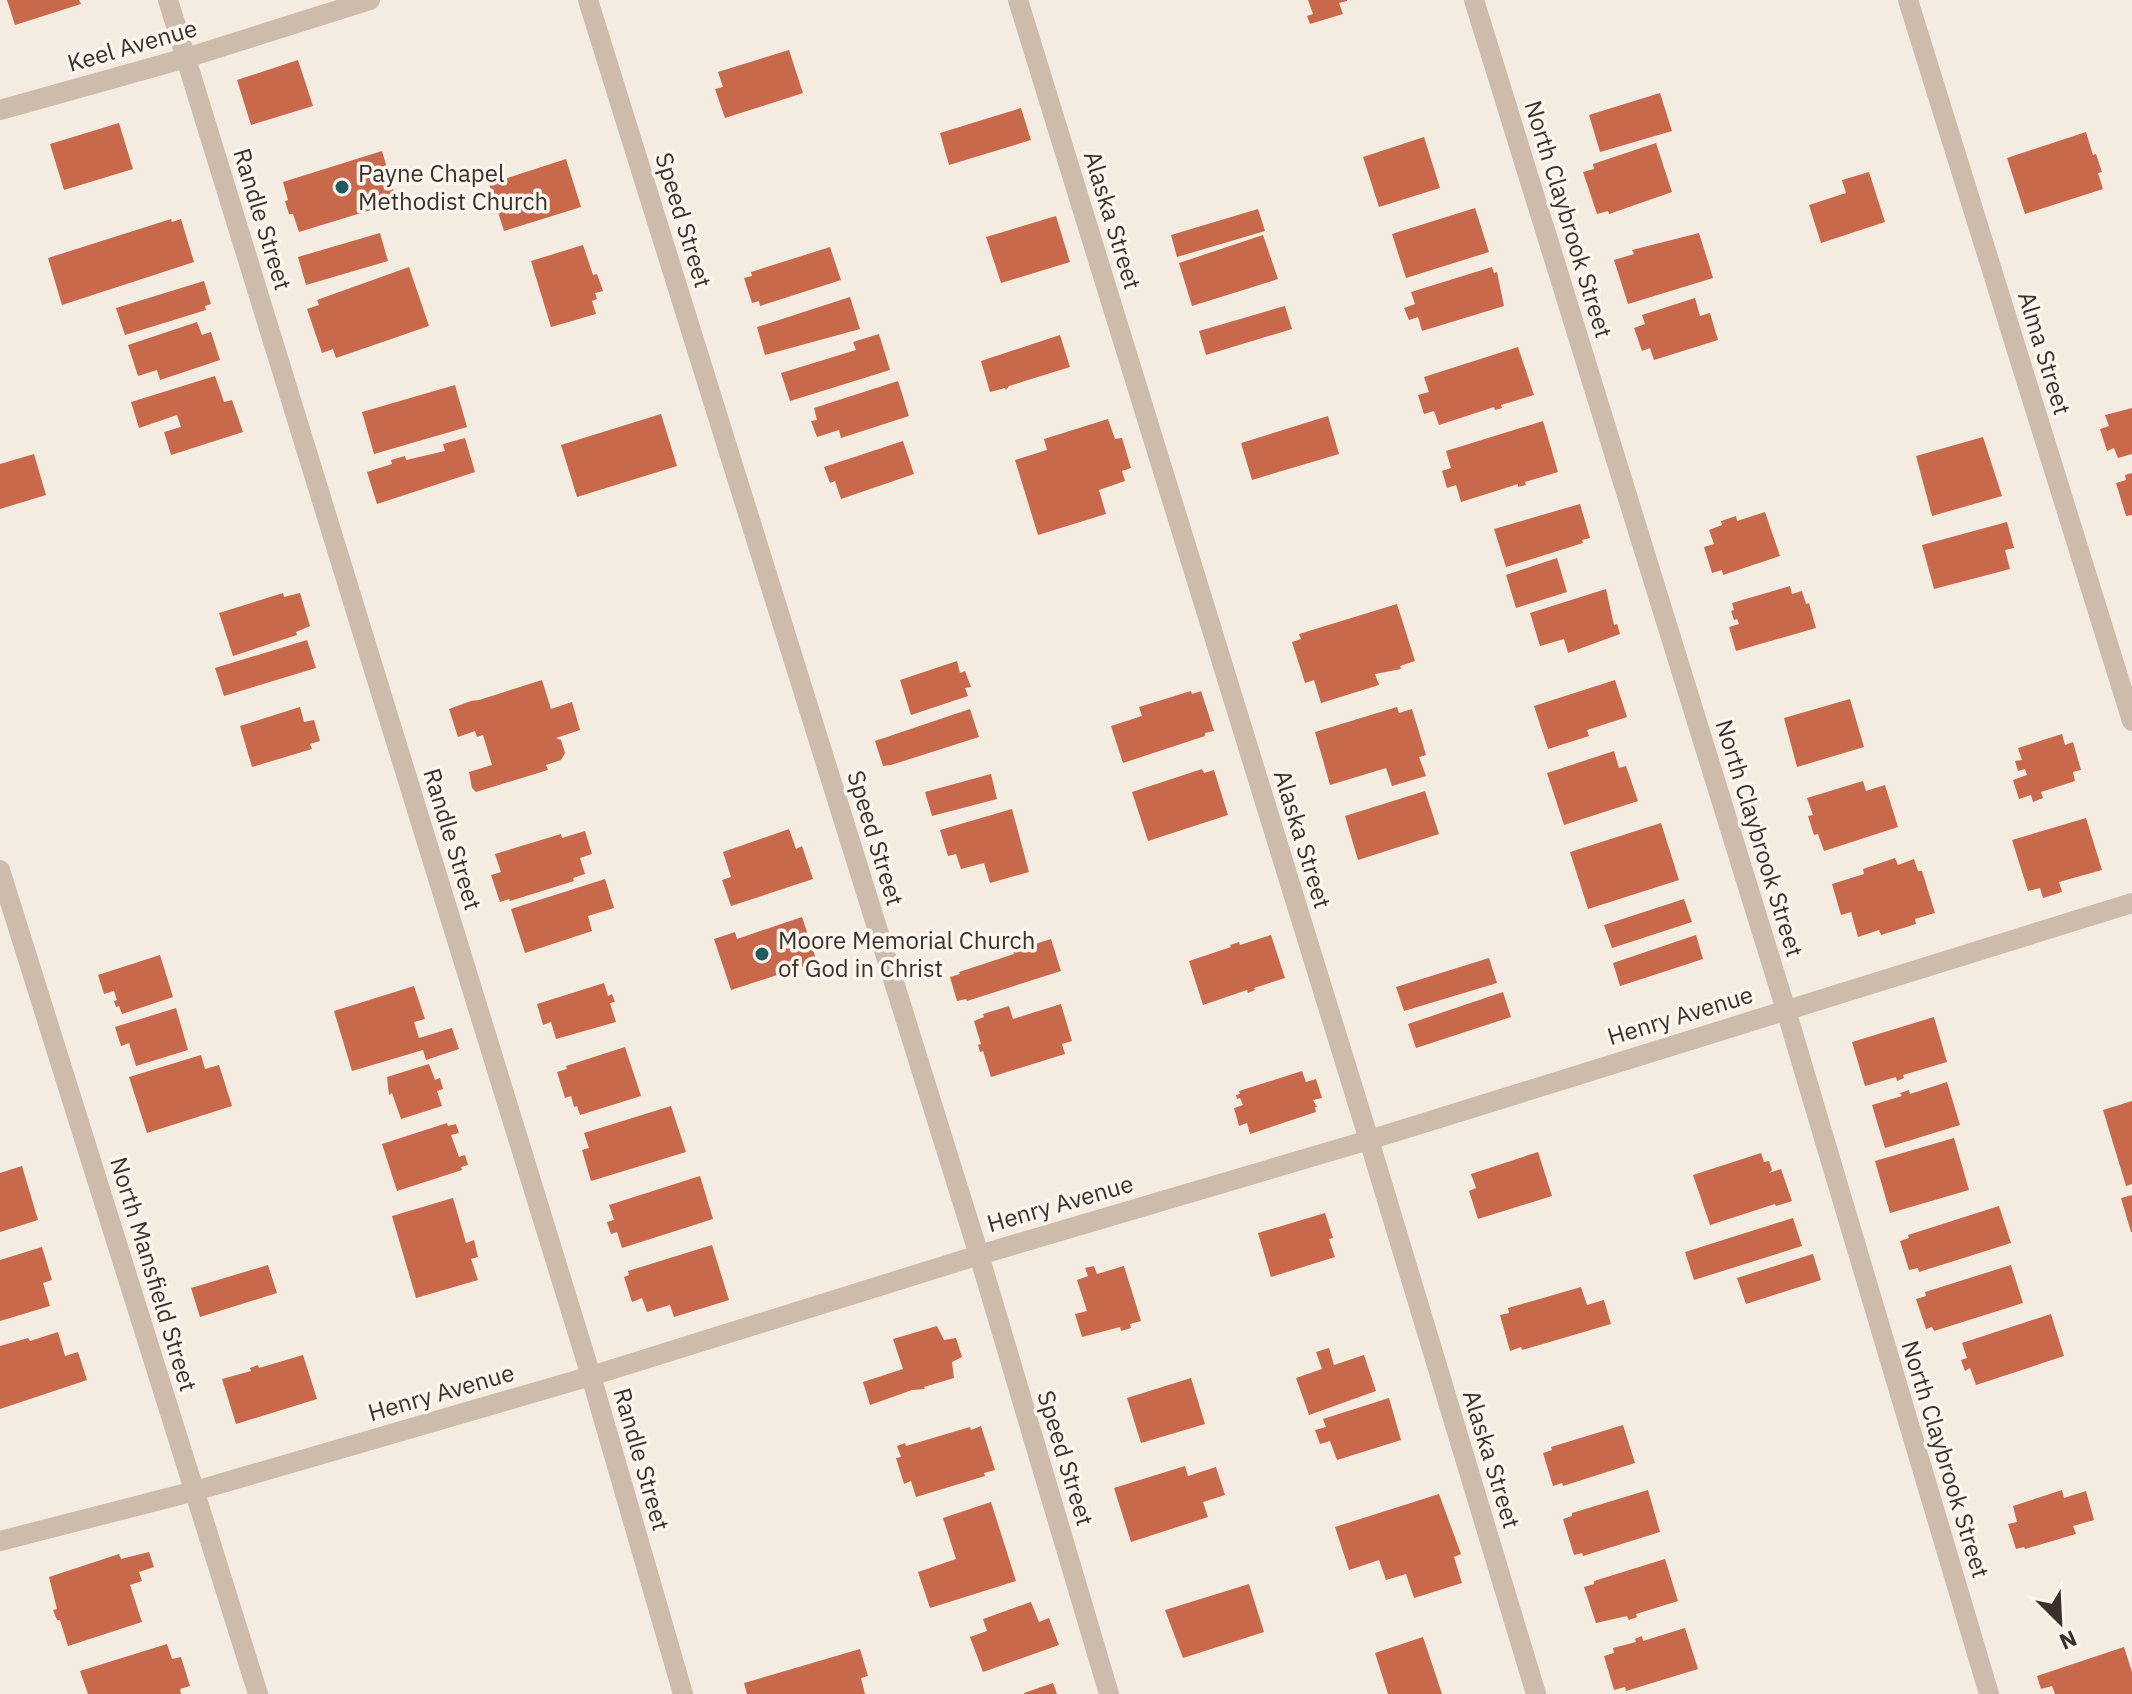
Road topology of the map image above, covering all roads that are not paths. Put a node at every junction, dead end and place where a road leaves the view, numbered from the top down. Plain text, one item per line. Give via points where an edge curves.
1 (168, 0) edge
2 (370, 0) edge
3 (588, 0) edge
4 (1018, 0) edge
5 (1474, 0) edge
6 (1908, 0) edge
7 (186, 58) junction
8 (0, 110) edge
9 (2132, 721) edge
10 (0, 870) edge
11 (2132, 903) edge
12 (1786, 1010) junction
13 (1369, 1140) junction
14 (979, 1255) junction
15 (591, 1376) junction
16 (195, 1491) junction
17 (0, 1541) edge
18 (258, 1694) edge
19 (683, 1694) edge
20 (1109, 1694) edge
21 (1536, 1694) edge
22 (1989, 1694) edge

1 - 7 street, Randle Street
2 - 7 street, Keel Avenue
3 - 14 street, Speed Street
4 - 13 street, Alaska Street
5 - 12 street, North Claybrook Street
6 - 9 street, Alma Street
7 - 8 street, Keel Avenue
7 - 15 street, Randle Street
10 - 16 street, North Mansfield Street
11 - 12 street, Henry Avenue
12 - 13 street, Henry Avenue
12 - 22 street, North Claybrook Street
13 - 14 street, Henry Avenue
13 - 21 street, Alaska Street
14 - 15 street, Henry Avenue
14 - 20 street, Speed Street
15 - 16 street, Henry Avenue
15 - 19 street, Randle Street
16 - 17 street, Henry Avenue
16 - 18 street, North Mansfield Street

